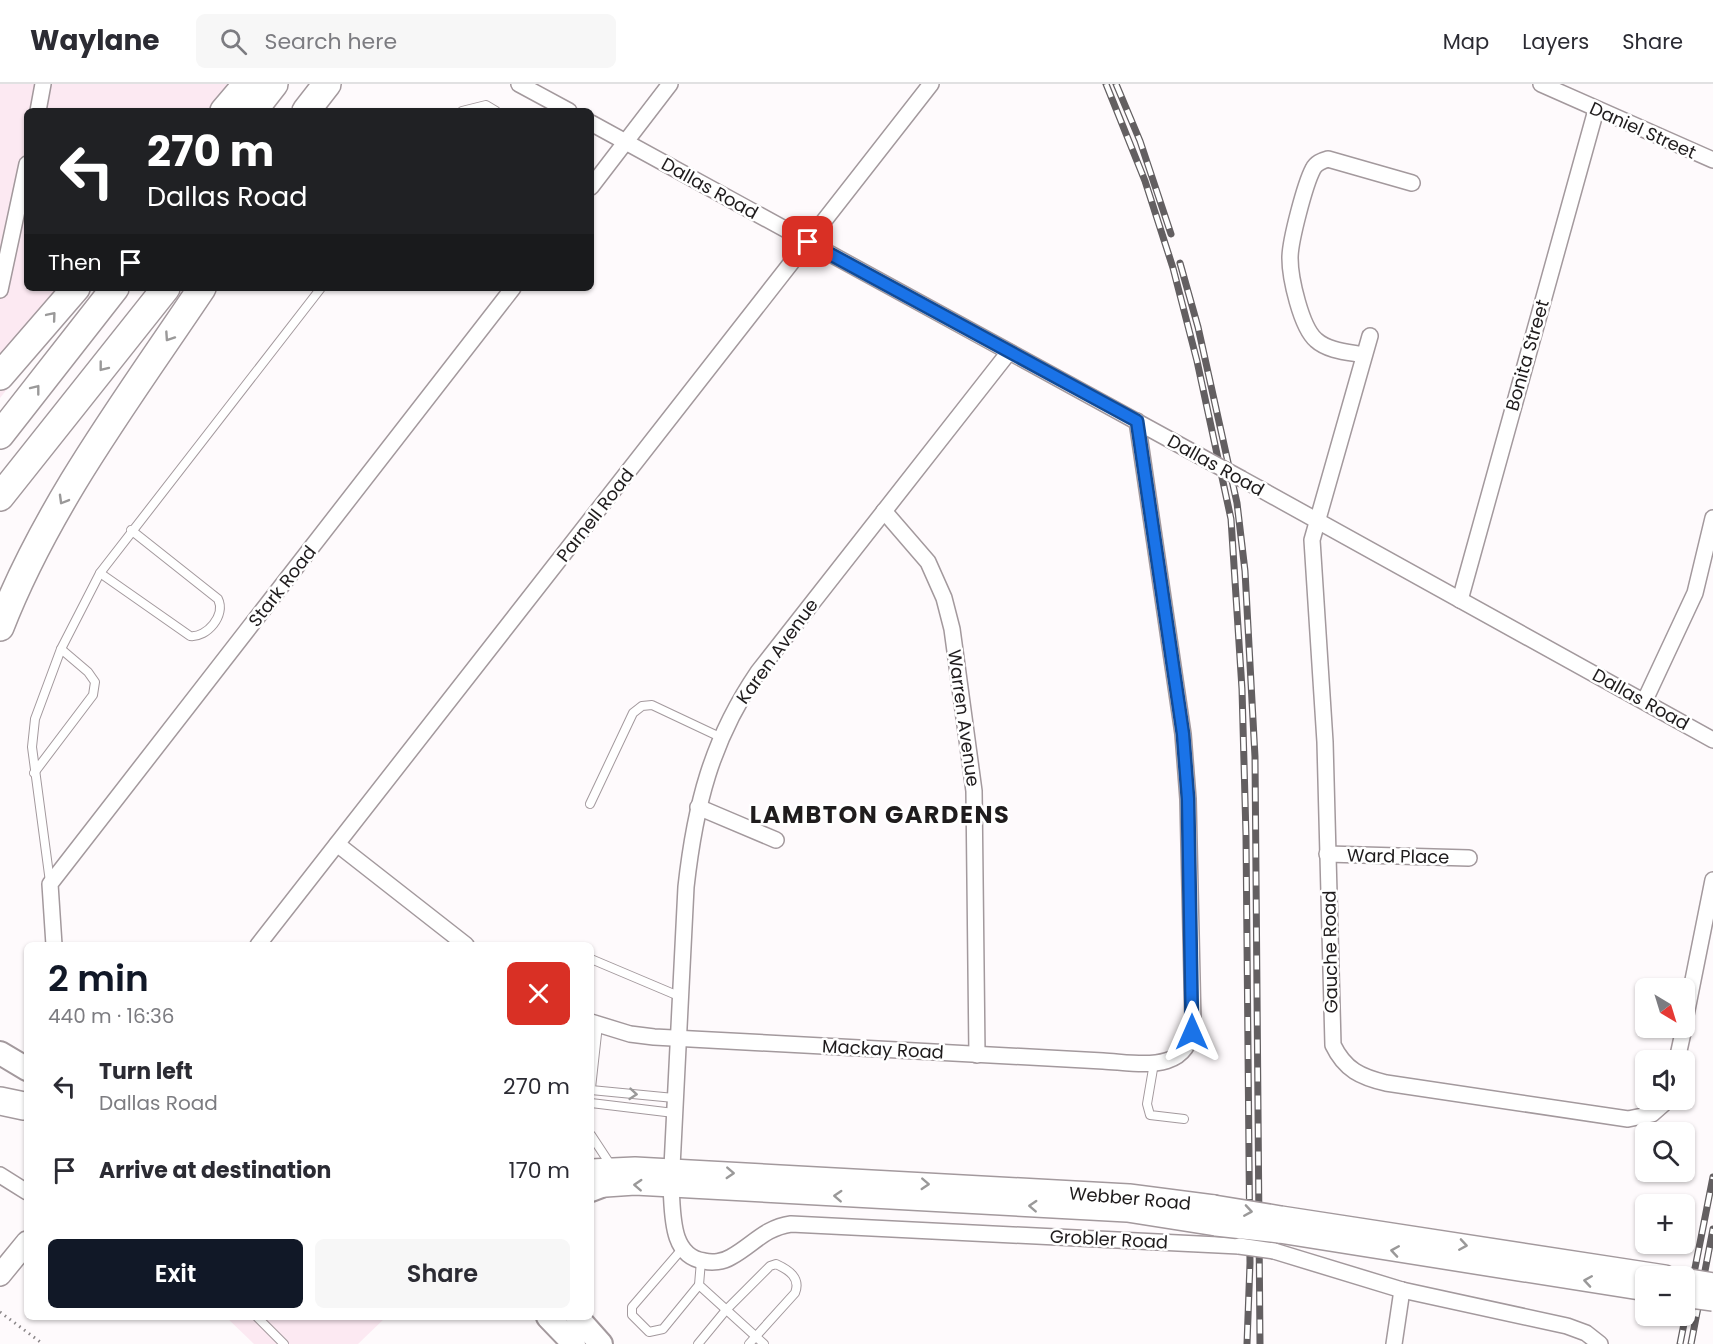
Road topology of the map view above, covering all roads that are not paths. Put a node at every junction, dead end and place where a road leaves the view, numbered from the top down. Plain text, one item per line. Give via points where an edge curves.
1 (44, 84) edge
2 (247, 84) edge
3 (274, 84) edge
4 (329, 84) edge
5 (519, 84) edge
6 (670, 84) edge
7 (931, 84) edge
8 (1541, 84) edge
9 (39, 108) edge
10 (227, 108) edge
11 (255, 108) edge
12 (309, 108) edge
13 (317, 108) edge
14 (474, 108) edge
15 (491, 108) edge
16 (564, 108) edge
17 (1596, 110) junction
18 (594, 125) edge
19 (627, 142) junction
20 (1713, 160) edge
21 (24, 178) edge
22 (1412, 183) dead end
23 (594, 184) edge
24 (808, 242) junction
25 (0, 290) edge
26 (73, 291) edge
27 (113, 291) edge
28 (164, 291) edge
29 (200, 291) edge
30 (319, 291) edge
31 (511, 291) edge
32 (1370, 336) dead end
33 (1009, 352) junction
34 (1364, 355) junction
35 (0, 376) edge
36 (1137, 421) junction
37 (0, 435) edge
38 (0, 498) edge
39 (884, 511) junction
40 (1713, 518) edge
41 (1318, 522) junction
42 (131, 530) junction
43 (100, 573) junction
44 (1460, 600) junction
45 (0, 627) edge
46 (61, 649) junction
47 (1645, 700) junction
48 (720, 737) junction
49 (1713, 740) edge
50 (34, 774) junction
51 (590, 804) dead end
52 (698, 807) junction
53 (776, 840) dead end
54 (337, 844) junction
55 (1327, 854) junction
56 (1469, 858) dead end
57 (1713, 880) edge
58 (50, 884) junction
59 (54, 942) edge
60 (260, 942) edge
61 (462, 942) edge
62 (594, 960) edge
63 (1694, 978) edge
64 (681, 997) junction
65 (595, 1024) edge
66 (679, 1037) junction
67 (594, 1040) edge
68 (0, 1053) edge
69 (977, 1055) junction
70 (1154, 1063) junction
71 (24, 1067) edge
72 (594, 1090) edge
73 (0, 1092) edge
74 (594, 1103) edge
75 (17, 1104) edge
76 (674, 1105) junction
77 (1657, 1110) edge
78 (1184, 1119) dead end
79 (594, 1155) edge
80 (0, 1175) edge
81 (671, 1179) junction
82 (598, 1180) edge
83 (24, 1190) edge
84 (1278, 1233) junction
85 (24, 1246) edge
86 (682, 1249) junction
87 (701, 1261) junction
88 (0, 1275) edge
89 (1635, 1278) edge
90 (1695, 1281) edge
91 (1713, 1284) edge
92 (699, 1285) junction
93 (1402, 1290) junction
94 (1695, 1298) edge
95 (1713, 1300) edge
96 (726, 1310) junction
97 (260, 1320) edge
98 (551, 1320) edge
99 (580, 1320) edge
100 (755, 1336) junction
101 (284, 1344) edge
102 (574, 1344) edge
103 (601, 1344) edge
104 (698, 1344) edge
105 (749, 1344) edge
106 (764, 1344) edge
107 (1394, 1344) edge
108 (1600, 1344) edge

1 - 9 street
2 - 10 highway
3 - 11 highway
4 - 12 highway
4 - 13 highway
5 - 16 street
6 - 19 street
7 - 24 street, Parnell Road
8 - 17 street, Daniel Street
14 - 15 lane
17 - 20 street, Daniel Street
17 - 44 street, Bonita Street
18 - 19 street, Dallas Road
19 - 23 street
19 - 24 street, Dallas Road
21 - 25 street
22 - 34 street via 1328,159 1317,164 1290,248 1299,305 1315,339
24 - 33 street, Dallas Road
24 - 54 street, Parnell Road
35 -> 26 highway
37 -> 27 highway
28 -> 38 highway
29 -> 45 highway via 77,475 30,559
30 - 42 lane
31 - 58 street, Stark Road
32 - 34 street, Gauche Road
33 - 36 street, Dallas Road
33 - 39 street, Karen Avenue
34 - 41 street, Gauche Road
36 - 41 street, Dallas Road, bridge
36 - 70 street, Mackay Road via 1177,686 1188,799 1191,1040 1176,1058
39 - 48 street, Karen Avenue via 763,664
39 - 69 street, Warren Avenue via 928,562 952,629 974,791
40 - 47 street via 1695,593
41 - 44 street, Dallas Road
41 - 55 street, Gauche Road via 1312,558 1325,730
42 - 43 lane
42 - 43 lane via 218,598 220,614 205,632 198,637 190,636
43 - 46 lane
44 - 47 street, Dallas Road
46 - 50 lane via 35,719
46 - 50 lane via 95,682 93,695
47 - 49 street, Dallas Road
48 - 51 lane via 652,705 642,706 633,713
48 - 52 street, Karen Avenue
50 - 58 lane
52 - 53 street
52 - 64 street, Karen Avenue via 686,887
54 - 60 street, Parnell Road
54 - 61 street
55 - 56 street, Ward Place
55 - 77 street, Gauche Road via 1331,1032 1338,1055 1350,1070 1386,1083 1616,1117 1636,1119
57 - 63 street
58 - 59 street
62 - 64 lane
64 - 66 street, Karen Avenue
65 - 66 street, Mackay Road via 630,1034
65 - 67 lane
66 - 69 street, Mackay Road
66 - 76 street, Karen Avenue
68 - 71 main road
69 - 70 street, Mackay Road
70 - 78 lane via 1147,1104 1150,1115
72 -> 76 lane
73 - 75 main road
74 - 76 lane
76 - 81 street, Karen Avenue
79 - 82 lane
80 - 83 street
81 - 82 main road, Webber Road
81 - 84 main road, Webber Road, bridge via 1215,1216
81 - 86 street via 673,1221
84 - 87 street, Grobler Road, bridge via 1239,1246 791,1224 771,1228 728,1259
84 - 89 main road, Webber Road
84 - 93 street, Grobler Road
85 - 88 main road
86 - 87 street
86 - 92 lane via 632,1307 632,1315 649,1332 663,1329
87 - 92 lane
90 - 91 main road, bridge
92 - 96 lane
93 - 107 street
93 - 108 street, Grobler Road via 1567,1326
94 - 95 main road, bridge
96 - 100 lane
96 - 100 lane via 770,1266 782,1267 796,1279 795,1293
96 - 104 lane
97 - 101 lane
98 - 102 main road
99 - 103 main road
100 - 105 lane
100 - 106 lane

